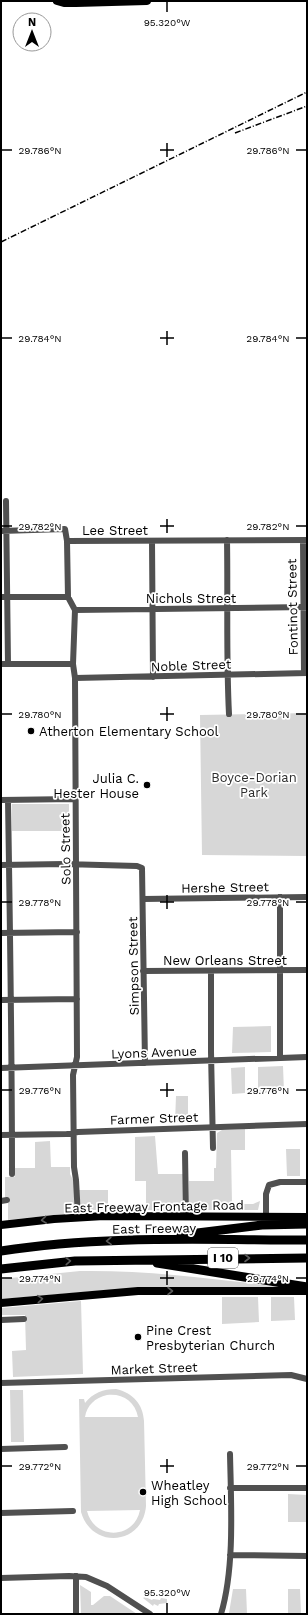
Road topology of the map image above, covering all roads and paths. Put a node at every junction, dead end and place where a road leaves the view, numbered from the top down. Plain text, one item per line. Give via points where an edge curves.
1 (133, 1) edge
2 (147, 1) edge
3 (62, 2) edge
4 (6, 501) dead end
5 (4, 531) edge
6 (227, 540) junction
7 (305, 540) edge
8 (67, 541) junction
9 (152, 541) junction
10 (4, 597) edge
11 (68, 597) junction
12 (305, 607) edge
13 (228, 608) junction
14 (153, 609) junction
15 (75, 610) junction
16 (1, 664) edge
17 (8, 664) junction
18 (73, 664) junction
19 (306, 673) edge
20 (227, 675) junction
21 (153, 677) junction
22 (75, 678) junction
23 (229, 714) dead end
24 (75, 799) junction
25 (1, 800) edge
26 (8, 800) junction
27 (76, 864) junction
28 (1, 865) edge
29 (9, 865) junction
30 (280, 897) junction
31 (307, 897) edge
32 (143, 899) junction
33 (11, 932) junction
34 (77, 932) junction
35 (1, 933) edge
36 (279, 970) junction
37 (307, 970) edge
38 (144, 971) junction
39 (211, 971) junction
40 (77, 999) junction
41 (1, 1000) edge
42 (12, 1000) junction
43 (307, 1057) edge
44 (280, 1058) junction
45 (212, 1061) junction
46 (145, 1063) junction
47 (75, 1066) junction
48 (1, 1068) edge
49 (11, 1068) junction
50 (307, 1124) edge
51 (213, 1127) junction
52 (73, 1133) junction
53 (12, 1134) junction
54 (1, 1135) edge
55 (213, 1148) dead end
56 (185, 1153) dead end
57 (12, 1174) dead end
58 (307, 1182) edge
59 (186, 1216) junction
60 (266, 1216) junction
61 (307, 1216) edge
62 (78, 1217) junction
63 (307, 1224) edge
64 (1, 1226) edge
65 (143, 1240) junction
66 (307, 1240) edge
67 (1, 1251) edge
68 (307, 1258) edge
69 (138, 1259) junction
70 (1, 1269) edge
71 (307, 1288) edge
72 (307, 1291) edge
73 (1, 1302) edge
74 (24, 1319) dead end
75 (1, 1320) edge
76 (307, 1379) edge
77 (1, 1383) edge
78 (65, 1447) dead end
79 (1, 1449) edge
80 (230, 1454) dead end
81 (230, 1488) junction
82 (307, 1488) edge
83 (73, 1511) dead end
84 (1, 1513) edge
85 (230, 1555) junction
86 (307, 1556) edge
87 (76, 1576) junction
88 (1, 1578) edge
89 (76, 1614) edge
90 (150, 1614) edge
91 (221, 1614) edge

1 - 2 main road
1 - 3 main road
4 - 5 street
5 - 8 street, Lee Street via 65,529
5 - 10 street
6 - 7 street, Lee Street
6 - 9 street, Lee Street
6 - 13 street
7 - 12 street, Fontinot Street
8 - 9 street, Lee Street
8 - 11 street
9 - 14 street
10 - 11 street
10 - 17 street
11 - 15 street
12 - 13 street, Nichols Street
12 - 19 street, Fontinot Street
13 - 14 street, Nichols Street
13 - 20 street
14 - 15 street, Nichols Street
14 - 21 street
15 - 18 street, Solo Street
16 - 17 street
17 - 18 street
18 - 22 street, Solo Street
19 - 20 street, Noble Street
20 - 21 street, Noble Street
20 - 23 street
21 - 22 street, Noble Street
22 - 24 street, Solo Street
24 - 26 street
24 - 27 street, Solo Street
25 - 26 street
26 - 29 street
27 - 29 street
27 - 32 street, Simpson Street via 142,868
27 - 34 street, Solo Street
28 - 29 street
29 - 33 street
30 - 31 street, Hershe Street
30 - 32 street, Hershe Street
30 - 36 street
32 - 38 street, Simpson Street
33 - 34 street
33 - 35 street
33 - 42 street
34 - 40 street, Solo Street
36 - 37 street, New Orleans Street
36 - 39 street, New Orleans Street
36 - 44 street
38 - 39 street, New Orleans Street
38 - 46 street, Simpson Street
39 - 45 street
40 - 42 street
40 - 47 street, Solo Street
41 - 42 street
42 - 49 street
43 - 44 street, Lyons Avenue
44 - 45 street, Lyons Avenue
45 - 46 street, Lyons Avenue
45 - 51 street
46 - 47 street, Lyons Avenue
47 - 49 street, Lyons Avenue
47 - 52 street, Solo Street via 72,1075
48 - 49 street, Lyons Avenue
49 - 53 street
50 - 51 street, Farmer Street
51 - 52 street, Farmer Street
51 - 55 street
52 - 53 street, Farmer Street
52 - 62 street, Solo Street
53 - 54 street, Farmer Street
53 - 57 street
56 - 59 street
58 - 60 street via 274,1183 269,1186 266,1194
59 - 60 main road, East Freeway Frontage Road
59 - 62 main road, East Freeway Frontage Road
60 - 61 main road, East Freeway Frontage Road
62 -> 64 main road, East Freeway Frontage Road
63 - 65 highway via 220,1229
65 - 66 highway, East Freeway / I 10
65 -> 67 highway, East Freeway / I 10 via 70,1243
69 -> 68 highway, I 10
70 -> 69 highway, I 10 via 55,1262
69 - 71 highway
73 -> 72 main road via 138,1291
74 - 75 street
76 - 77 street, Market Street via 291,1375 264,1375
78 - 79 street
80 - 81 street
81 - 82 street
81 - 85 street
83 - 84 street
85 - 86 street
85 - 91 street
87 - 88 street
87 - 89 street
87 - 90 street via 108,1586

